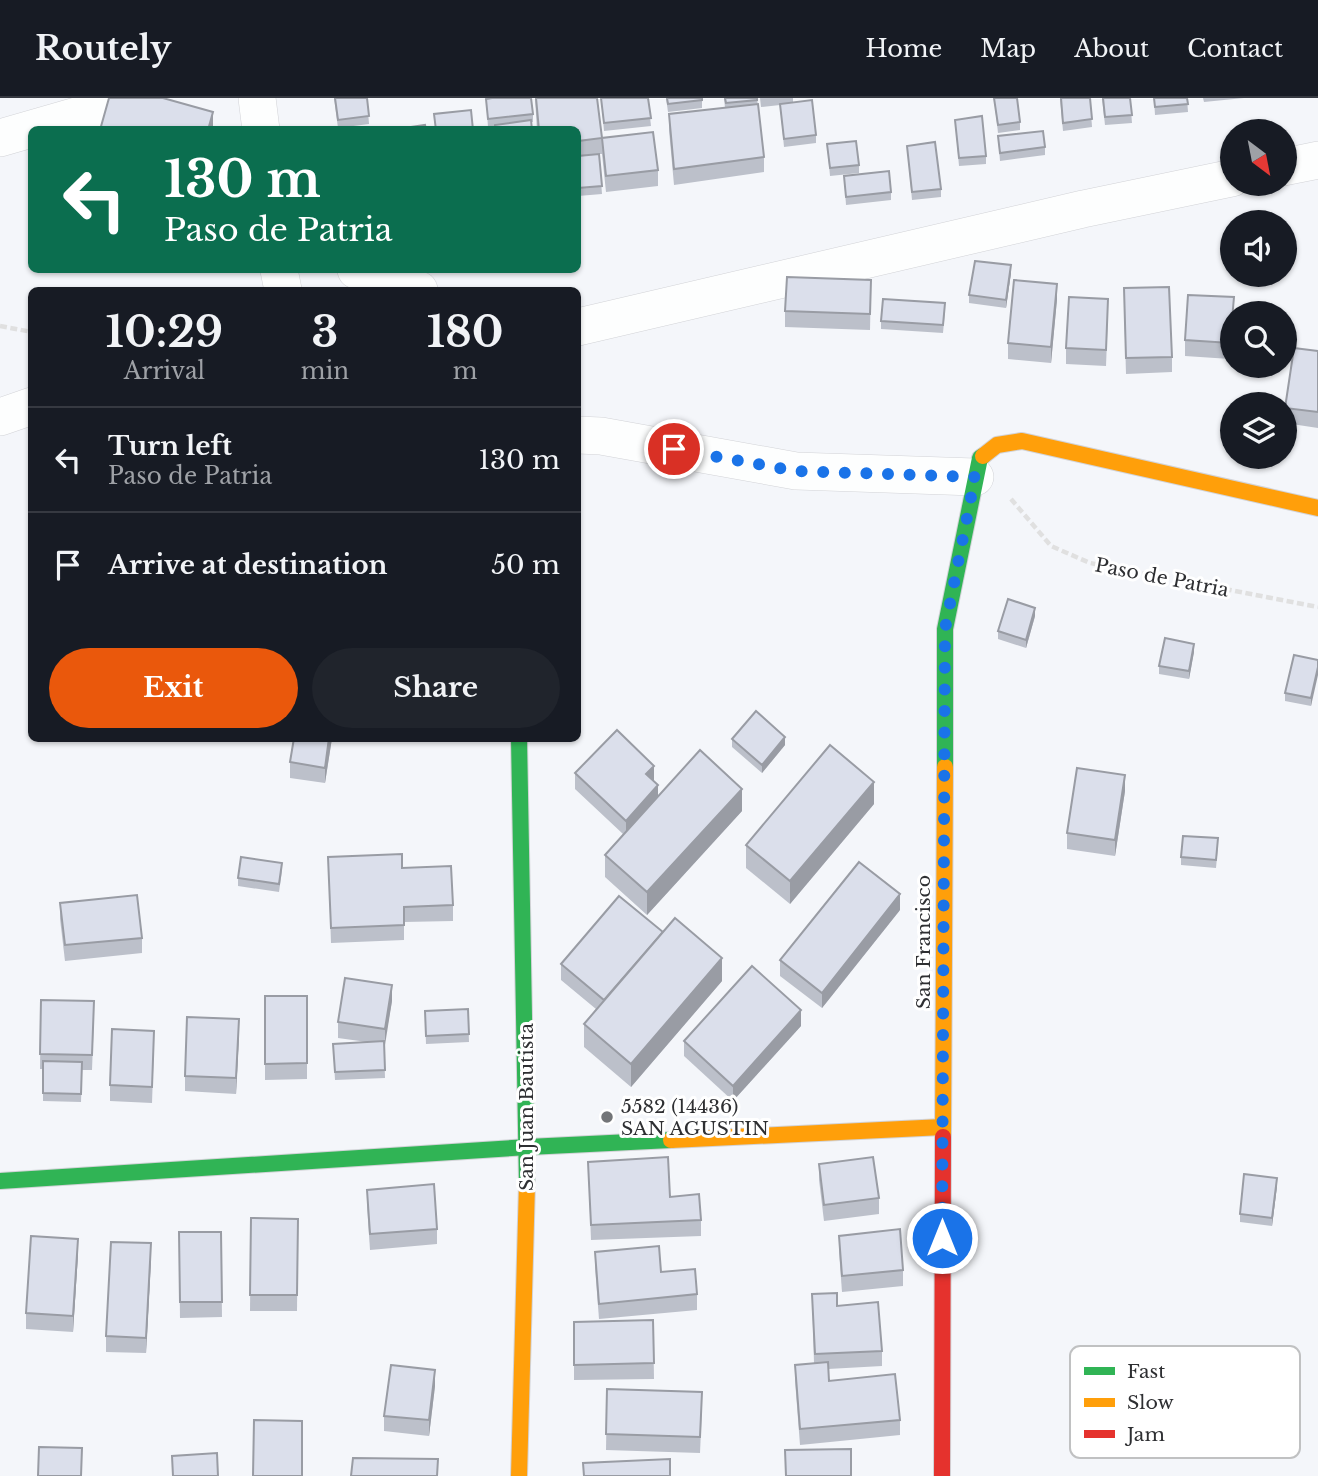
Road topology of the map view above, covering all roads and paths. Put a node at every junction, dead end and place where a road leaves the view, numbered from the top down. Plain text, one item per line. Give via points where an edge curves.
1 (139, 98) edge
2 (257, 98) edge
3 (42, 126) edge
4 (260, 126) edge
5 (28, 130) edge
6 (0, 138) edge
7 (1318, 160) edge
8 (1297, 164) edge
9 (1220, 180) edge
10 (370, 273) edge
11 (410, 287) edge
12 (0, 326) edge
13 (581, 326) edge
14 (28, 331) edge
15 (28, 407) edge
16 (0, 417) edge
17 (581, 435) edge
18 (975, 477) junction
19 (1318, 508) edge
20 (1318, 607) edge
21 (519, 742) edge
22 (943, 1127) junction
23 (528, 1147) junction
24 (0, 1181) edge
25 (519, 1476) edge
26 (942, 1476) edge

1 - 3 street
2 - 4 street
5 - 6 street
7 - 8 street
9 - 13 street
10 - 11 street
12 - 14 path
15 - 16 street
17 - 18 street via 796,471
18 - 19 street, San Francisco via 980,458 998,445 1023,441
18 - 20 path, Paso de Patria via 1006,494 1051,546 1090,564
18 - 22 street, San Francisco via 945,629
21 - 23 street, San Juan Bautista
22 - 23 street
22 - 26 street, San Francisco
23 - 24 street
23 - 25 street, San Juan Bautista

